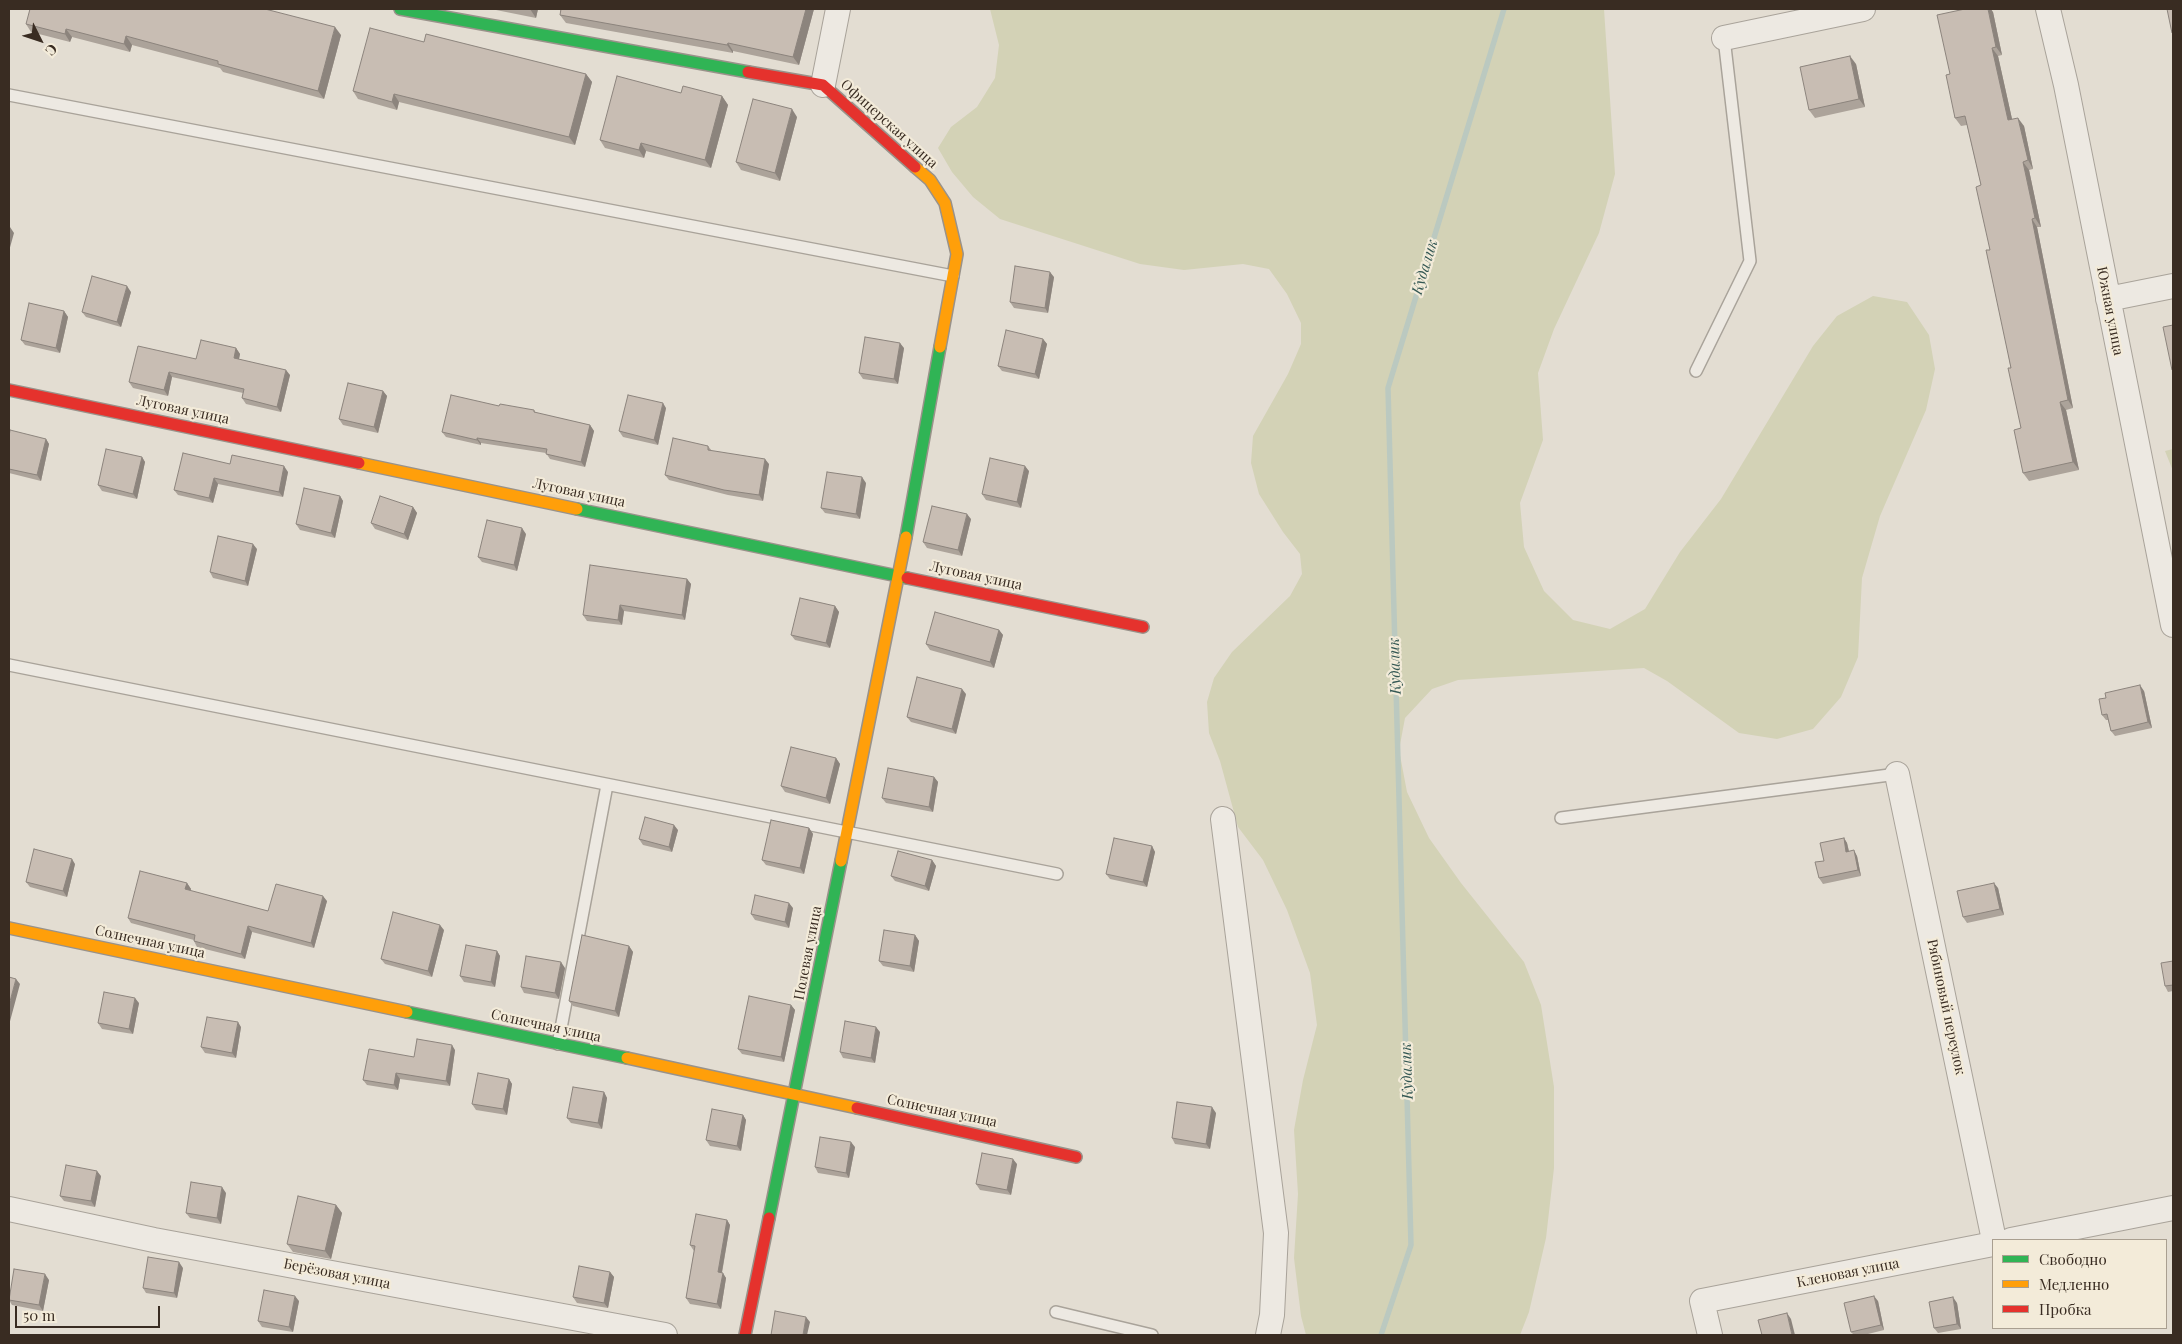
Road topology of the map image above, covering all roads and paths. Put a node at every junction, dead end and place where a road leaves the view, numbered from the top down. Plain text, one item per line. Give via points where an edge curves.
1 (400, 9) edge
2 (838, 9) edge
3 (1863, 9) edge
4 (2048, 9) edge
5 (1724, 38) joint
6 (823, 85) junction
7 (9, 94) edge
8 (953, 276) junction
9 (2173, 286) edge
10 (2108, 299) junction
11 (1696, 371) dead end
12 (9, 390) edge
13 (899, 576) junction
14 (2172, 618) edge
15 (1144, 627) dead end
16 (9, 665) edge
17 (1897, 774) joint
18 (607, 785) junction
19 (1561, 818) dead end
20 (1222, 819) dead end
21 (848, 833) junction
22 (1057, 874) dead end
23 (9, 928) edge
24 (558, 1044) junction
25 (795, 1094) junction
26 (1076, 1157) dead end
27 (2173, 1208) edge
28 (9, 1209) edge
29 (1994, 1239) edge
30 (2016, 1239) edge
31 (1992, 1244) edge
32 (1056, 1312) dead end
33 (665, 1335) edge
34 (745, 1335) edge
35 (1152, 1335) edge
36 (1268, 1335) edge
37 (1710, 1335) edge

1 - 6 street, Офицерская улица
2 - 6 street
3 - 5 street
4 - 10 street, Южная улица
5 - 11 lane via 1750,261
6 - 8 street, Офицерская улица via 930,180 945,203 957,254
7 - 8 lane
8 - 13 street, Офицерская улица
9 - 10 street
10 - 14 street, Южная улица
12 - 13 street, Луговая улица
13 - 15 street, Луговая улица
13 - 21 street, Полевая улица
16 - 18 lane
17 - 19 lane
17 - 29 street, Рябиновый переулок
18 - 21 lane
18 - 24 lane
20 - 36 street via 1276,1233
21 - 22 lane
21 - 25 street, Полевая улица
23 - 24 street, Солнечная улица
24 - 25 street, Солнечная улица
25 - 26 street, Солнечная улица
25 - 34 street, Полевая улица
27 - 30 street
28 - 33 street, Берёзовая улица
31 - 37 street, Кленовая улица via 1702,1301
32 - 35 lane

